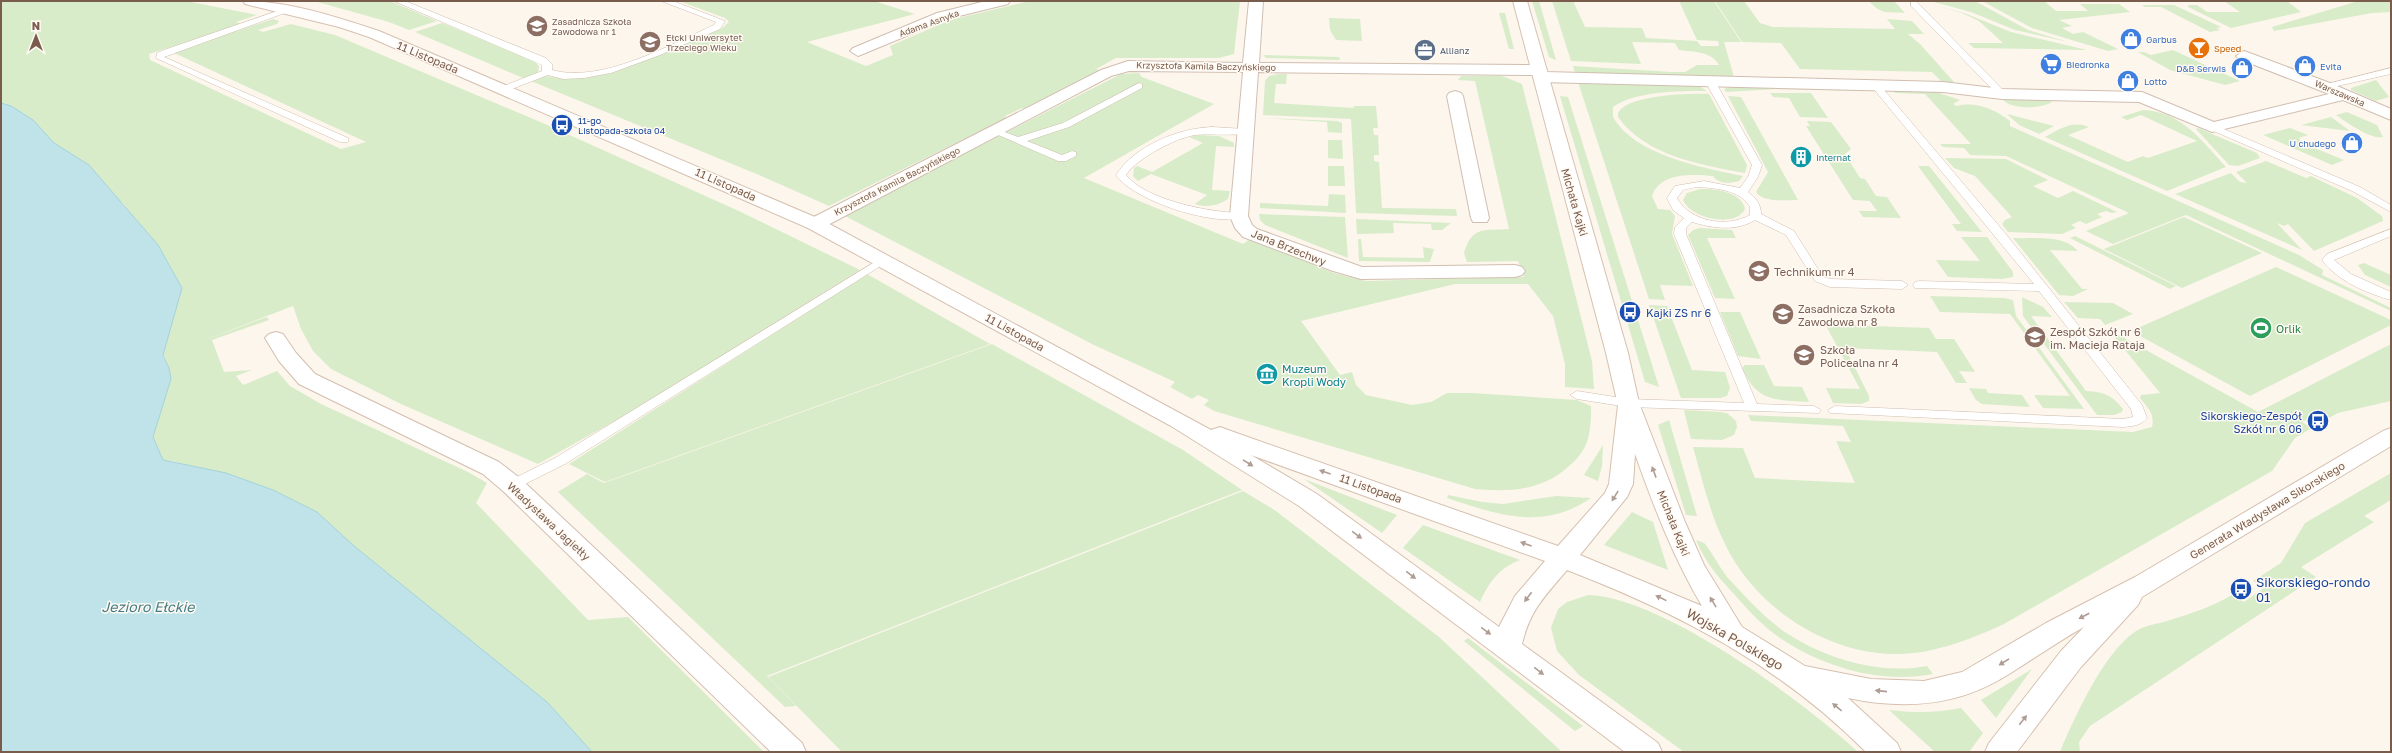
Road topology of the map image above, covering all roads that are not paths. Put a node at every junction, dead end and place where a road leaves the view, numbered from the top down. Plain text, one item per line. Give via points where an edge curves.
1 (250, 1) edge
2 (398, 1) edge
3 (665, 1) edge
4 (1003, 1) edge
5 (1256, 1) edge
6 (1520, 1) edge
7 (1914, 4) dead end
8 (289, 10) junction
9 (858, 51) dead end
10 (2244, 56) dead end
11 (1250, 67) junction
12 (2391, 71) edge
13 (547, 72) junction
14 (1540, 74) junction
15 (1710, 81) junction
16 (1138, 86) dead end
17 (1876, 86) junction
18 (2324, 86) junction
19 (504, 89) junction
20 (2002, 94) junction
21 (2344, 95) junction
22 (1455, 96) dead end
23 (2391, 115) edge
24 (2212, 127) junction
25 (994, 131) junction
26 (1245, 132) junction
27 (344, 140) dead end
28 (1017, 141) junction
29 (1072, 154) dead end
30 (1742, 193) junction
31 (2391, 209) edge
32 (1239, 216) junction
33 (1755, 216) junction
34 (1691, 217) junction
35 (1480, 218) dead end
36 (815, 224) junction
37 (2391, 232) edge
38 (883, 260) junction
39 (1515, 271) dead end
40 (1902, 285) dead end
41 (1919, 285) dead end
42 (2043, 288) junction
43 (2391, 296) edge
44 (276, 338) dead end
45 (1577, 395) dead end
46 (1628, 403) junction
47 (1752, 407) junction
48 (1814, 410) dead end
49 (1835, 410) dead end
50 (1179, 421) junction
51 (2391, 436) edge
52 (512, 485) junction
53 (1563, 558) junction
54 (2143, 584) junction
55 (1733, 636) junction
56 (1508, 647) junction
57 (1797, 674) junction
58 (791, 752) edge
59 (1646, 752) edge
60 (1886, 752) edge
61 (2000, 752) edge

1 - 8 street, 11 Listopada
2 - 13 lane via 543,60 547,64
3 - 13 lane via 721,21 720,24 717,28 610,71 569,76
4 - 9 street, Adama Asnyka via 942,16
5 - 11 street
6 - 14 street, Michała Kajki
7 - 20 lane
8 - 19 street, 11 Listopada via 374,34
8 - 27 lane via 167,52 160,55 160,58
10 - 18 street, Warszawska
11 - 14 street, Krzysztofa Kamila Baczyńskiego
11 - 25 street, Krzysztofa Kamila Baczyńskiego via 1121,67
11 - 26 street
12 - 18 lane
13 - 19 lane
14 - 15 street, Krzysztofa Kamila Baczyńskiego
14 - 46 street, Michała Kajki via 1617,353
15 - 17 street, Krzysztofa Kamila Baczyńskiego
15 - 30 lane via 1757,165
16 - 28 lane via 1066,125
17 - 20 street, Krzysztofa Kamila Baczyńskiego via 1954,88
17 - 42 lane via 2002,235
18 - 21 street, Warszawska
19 - 36 street, 11 Listopada
20 - 24 street, Krzysztofa Kamila Baczyńskiego via 2142,97
21 - 23 street, Warszawska
21 - 24 street
22 - 35 street
24 - 31 lane via 2356,189
25 - 28 lane
25 - 36 street, Krzysztofa Kamila Baczyńskiego
26 - 32 street
26 - 32 lane via 1206,130 1177,137 1127,165 1120,175 1127,183 1140,190 1198,212
28 - 29 lane via 1062,159
30 - 33 lane via 1755,204
30 - 34 lane via 1708,184 1679,188 1674,193 1673,204
32 - 39 street, Jana Brzechwy via 1244,228 1250,233 1361,273
33 - 34 lane via 1747,222 1732,225 1708,223
33 - 40 lane via 1790,233 1816,274 1824,281
34 - 47 lane via 1681,227 1680,234
36 - 38 street, 11 Listopada
37 - 43 lane via 2331,256 2328,260 2333,267 2346,275
38 - 50 street, 11 Listopada
38 - 52 lane via 560,461
41 - 42 lane
42 - 49 lane via 2137,408 2140,418 2136,422
44 - 52 street, Władysława Jagiełły via 287,356 307,379 491,468
45 - 46 lane
46 - 47 lane
46 -> 53 street, Michała Kajki via 1621,484 1615,497
55 -> 46 street, Michała Kajki via 1692,567 1672,522
47 - 48 lane
53 -> 50 street, 11 Listopada
50 -> 56 street, 11 Listopada via 1308,500
51 - 54 street, Generała Władysława Sikorskiego
52 - 58 street, Władysława Jagiełły
55 -> 53 street, Wojska Polskiego via 1657,596
53 -> 56 street, Michała Kajki via 1524,602 1513,626
54 -> 57 street, Generała Władysława Sikorskiego via 2056,630 1972,680 1950,688 1924,693 1894,693 1857,689
61 -> 54 street, Generała Władysława Sikorskiego via 2071,659
55 - 57 street, Wojska Polskiego
56 -> 59 street
60 -> 57 street, Wojska Polskiego via 1846,714

